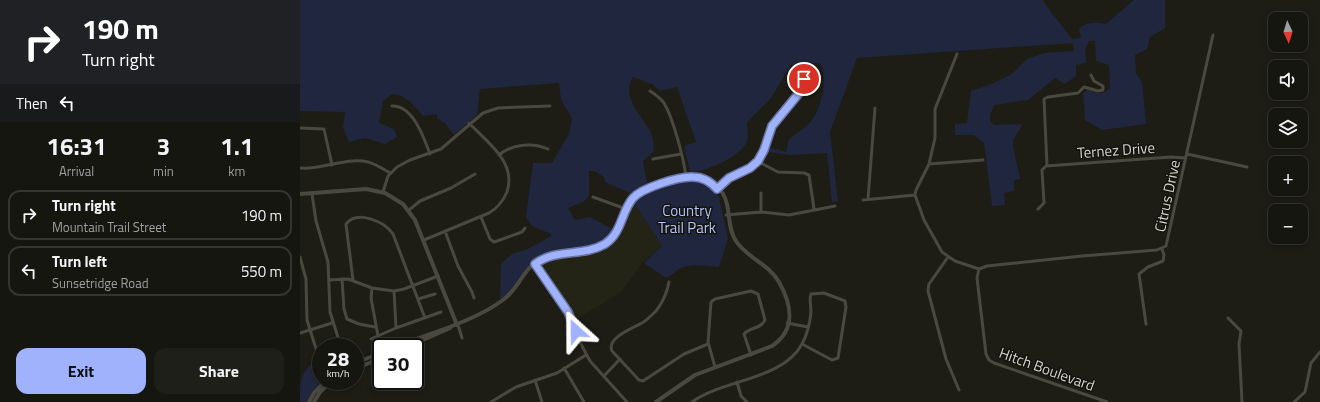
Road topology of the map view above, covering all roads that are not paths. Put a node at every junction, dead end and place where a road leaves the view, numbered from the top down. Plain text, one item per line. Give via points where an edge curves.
1 (1213, 35) dead end
2 (957, 54) dead end
3 (1091, 75) dead end
4 (804, 79) dead end
5 (650, 91) dead end
6 (392, 106) dead end
7 (550, 106) dead end
8 (875, 108) dead end
9 (469, 123) junction
10 (300, 128) edge
11 (548, 149) dead end
12 (430, 154) junction
13 (499, 154) junction
14 (681, 154) junction
15 (1187, 156) junction
16 (653, 159) dead end
17 (983, 160) dead end
18 (758, 161) junction
19 (929, 164) junction
20 (332, 165) junction
21 (1047, 166) junction
22 (1247, 167) dead end
23 (300, 168) edge
24 (390, 173) junction
25 (475, 174) dead end
26 (686, 176) junction
27 (718, 188) junction
28 (383, 192) junction
29 (761, 193) dead end
30 (300, 194) edge
31 (312, 194) junction
32 (915, 195) junction
33 (593, 197) dead end
34 (868, 199) junction
35 (863, 200) dead end
36 (835, 206) dead end
37 (626, 209) junction
38 (814, 209) junction
39 (1038, 209) dead end
40 (408, 210) junction
41 (760, 212) junction
42 (728, 215) junction
43 (481, 217) junction
44 (525, 228) dead end
45 (445, 231) junction
46 (424, 240) junction
47 (1162, 248) junction
48 (300, 257) edge
49 (948, 257) junction
50 (534, 264) junction
51 (979, 269) junction
52 (438, 276) junction
53 (342, 279) junction
54 (329, 280) junction
55 (353, 280) junction
56 (669, 282) dead end
57 (413, 286) junction
58 (372, 288) junction
59 (394, 291) junction
60 (435, 294) dead end
61 (474, 298) dead end
62 (418, 299) junction
63 (441, 312) dead end
64 (425, 318) junction
65 (1228, 318) dead end
66 (332, 323) junction
67 (788, 323) junction
68 (457, 324) junction
69 (1146, 324) dead end
70 (375, 327) junction
71 (808, 327) junction
72 (396, 328) junction
73 (310, 330) junction
74 (300, 333) edge
75 (378, 336) junction
76 (313, 338) edge
77 (338, 338) edge
78 (420, 338) edge
79 (462, 338) dead end
80 (370, 339) dead end
81 (424, 339) edge
82 (708, 344) junction
83 (802, 344) junction
84 (1320, 352) edge
85 (750, 354) junction
86 (586, 355) junction
87 (620, 359) junction
88 (715, 366) junction
89 (564, 368) junction
90 (604, 376) junction
91 (535, 380) junction
92 (736, 382) junction
93 (318, 390) edge
94 (322, 390) edge
95 (959, 390) dead end
96 (497, 398) junction
97 (309, 402) edge
98 (314, 402) edge
99 (491, 402) edge
100 (499, 402) edge
101 (542, 402) edge
102 (584, 402) edge
103 (627, 402) edge
104 (653, 402) edge
105 (656, 402) edge
106 (692, 402) edge
107 (747, 402) edge
108 (1107, 402) edge
109 (1242, 402) edge
110 (1294, 402) edge

1 - 15 street, Citrus Drive
2 - 19 street via 935,109 934,138
3 - 21 street via 1094,81 1103,86 1103,90 1084,87 1078,93 1044,99
4 - 18 street via 800,92 772,126
5 - 14 street via 665,105
6 - 12 street via 399,106 414,119
7 - 9 street via 491,110
8 - 34 street
9 - 12 street via 445,146
9 - 13 street
10 - 20 street via 324,129
11 - 13 street via 541,146 515,146
12 - 24 street via 404,162
13 - 43 street via 506,165 508,188 498,206
14 - 16 street
14 - 26 street
15 - 21 street, Ternez Drive
15 - 22 street, Ternez Drive
15 - 47 street, Citrus Drive via 1168,242
17 - 19 street
18 - 27 street via 729,178
18 - 38 street via 778,172 809,175
19 - 32 street
20 - 23 street via 314,169
20 - 24 street via 354,161 367,162
21 - 39 street via 1042,170 1044,203
24 - 28 street via 384,183
25 - 40 street via 420,201
26 - 27 street via 708,179
26 - 37 street via 642,189 630,199
27 - 42 street via 725,197
28 - 31 street via 363,189
28 - 40 street
29 - 41 street
30 - 31 street
31 - 54 street via 316,221 328,262
32 - 34 street
32 - 49 street via 934,240
33 - 37 street
34 - 35 street
36 - 38 street
37 - 50 street via 616,231 604,242 592,247 557,252
38 - 41 street via 789,215
40 - 46 street
41 - 42 street
42 - 67 street via 731,232 737,243 770,270 779,282 788,301
43 - 44 street via 490,239 494,242 513,236
43 - 45 street
45 - 46 street
45 - 61 street
46 - 52 street
47 - 51 street, Citrus Drive via 1037,260
47 - 69 street via 1163,261 1139,274
48 - 73 street via 306,279 304,294
49 - 51 street
49 - 95 street via 929,284 928,291 945,357
50 - 68 street via 507,299 487,312
50 - 86 street via 568,312
51 - 108 street, Hitch Boulevard via 977,278 986,354 989,360
52 - 57 street
52 - 68 street
53 - 54 street
53 - 55 street
53 - 70 street via 347,319
54 - 66 street
55 - 57 street via 346,225 350,220 374,219 390,230
55 - 58 street
56 - 87 street via 665,297 656,310 644,322 628,330 612,343 612,350
57 - 59 street
57 - 62 street
58 - 59 street
58 - 70 street
59 - 72 street
60 - 62 street
62 - 64 street
63 - 64 street
64 - 72 street
65 - 109 street via 1241,331
66 - 73 street
66 - 77 street
67 - 71 street
67 - 85 street via 782,338 776,344
68 - 78 street
68 - 79 street
68 - 81 street
70 - 75 street
71 - 83 street
71 - 83 street via 811,294 817,292 831,295 846,302 837,359 832,360
72 - 75 street
73 - 74 street
73 - 76 street
75 - 80 street
82 - 85 street via 711,302 715,299 756,292 765,320 762,325 744,334
82 - 87 street via 684,354 644,381 639,380
82 - 88 street
83 - 92 street via 794,356 784,364
84 - 110 street via 1311,364 1305,392
85 - 88 street
86 - 89 street
86 - 90 street
87 - 90 street
88 - 104 street via 692,375
88 - 105 street via 695,375
89 - 91 street via 555,374
89 - 102 street
90 - 103 street
91 - 96 street
91 - 101 street
92 - 106 street via 708,392
92 - 107 street
93 - 97 street
94 - 98 street
96 - 99 street
96 - 100 street

